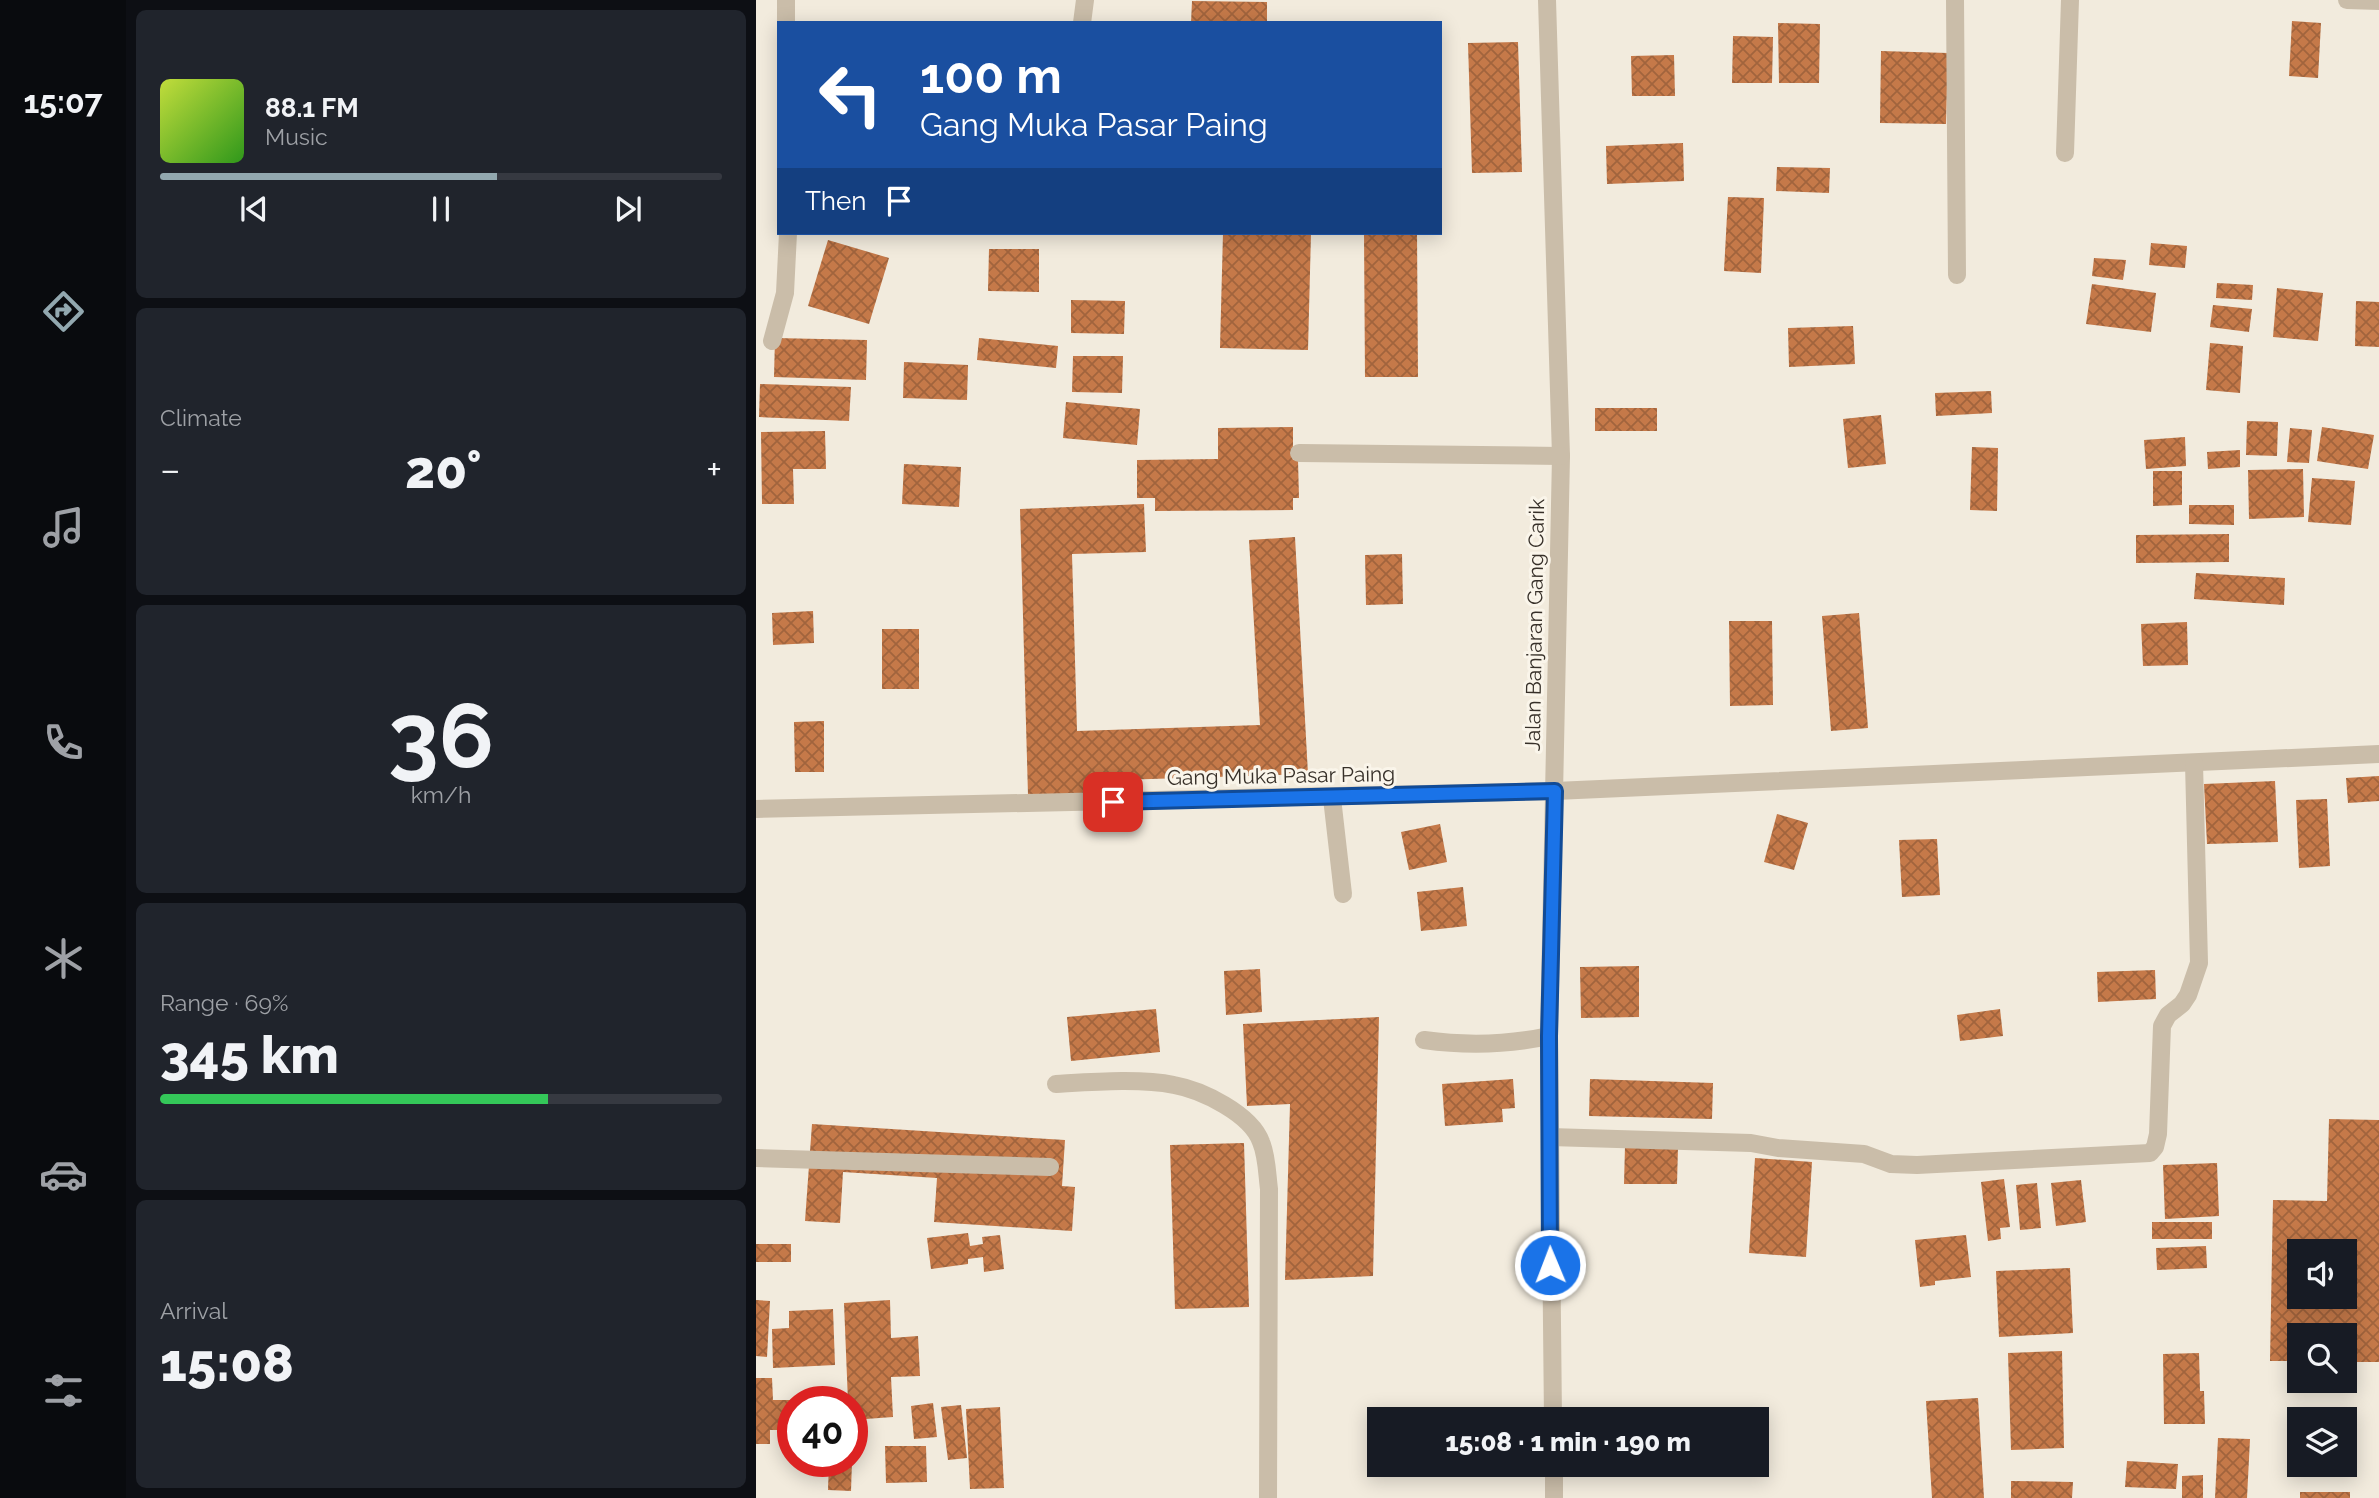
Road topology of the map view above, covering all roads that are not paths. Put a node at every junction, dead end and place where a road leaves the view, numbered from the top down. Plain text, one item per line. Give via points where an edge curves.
1 (786, 0) edge
2 (1085, 0) edge
3 (1547, 0) edge
4 (1955, 0) edge
5 (2070, 0) edge
6 (2347, 0) edge
7 (2379, 1) edge
8 (786, 21) edge
9 (1082, 21) edge
10 (2065, 153) dead end
11 (788, 235) edge
12 (1956, 275) dead end
13 (772, 341) dead end
14 (1299, 453) dead end
15 (1561, 456) junction
16 (2379, 754) edge
17 (2194, 763) junction
18 (1555, 791) junction
19 (1332, 798) junction
20 (756, 809) edge
21 (1343, 894) dead end
22 (1549, 1036) junction
23 (1424, 1040) dead end
24 (1056, 1084) dead end
25 (1550, 1137) junction
26 (756, 1158) edge
27 (1050, 1167) dead end
28 (1553, 1407) edge
29 (1554, 1477) edge
30 (1268, 1498) edge
31 (1554, 1498) edge

1 - 8 street
2 - 9 street
3 - 15 street, Jalan Banjaran Gang Carik
4 - 12 street
5 - 10 street
6 - 7 street
11 - 13 street via 785,293
14 - 15 street
15 - 18 street, Jalan Banjaran Gang Carik
16 - 17 street, Gang Muka Pasar Paing
17 - 18 street, Gang Muka Pasar Paing
17 - 25 street via 2199,962 2188,995 2162,1026 2158,1134 2150,1153 1917,1165 1891,1164 1864,1154 1751,1143
18 - 19 street, Gang Muka Pasar Paing
18 - 22 street, Jalan Banjaran Gang Carik
19 - 20 street, Gang Muka Pasar Paing
19 - 21 street
22 - 23 street via 1516,1043 1458,1045
22 - 25 street, Jalan Banjaran Gang Carik
24 - 30 street via 1174,1085 1227,1107 1248,1121 1261,1140 1269,1189
25 - 28 street, Jalan Banjaran Gang Carik
26 - 27 street
29 - 31 street

